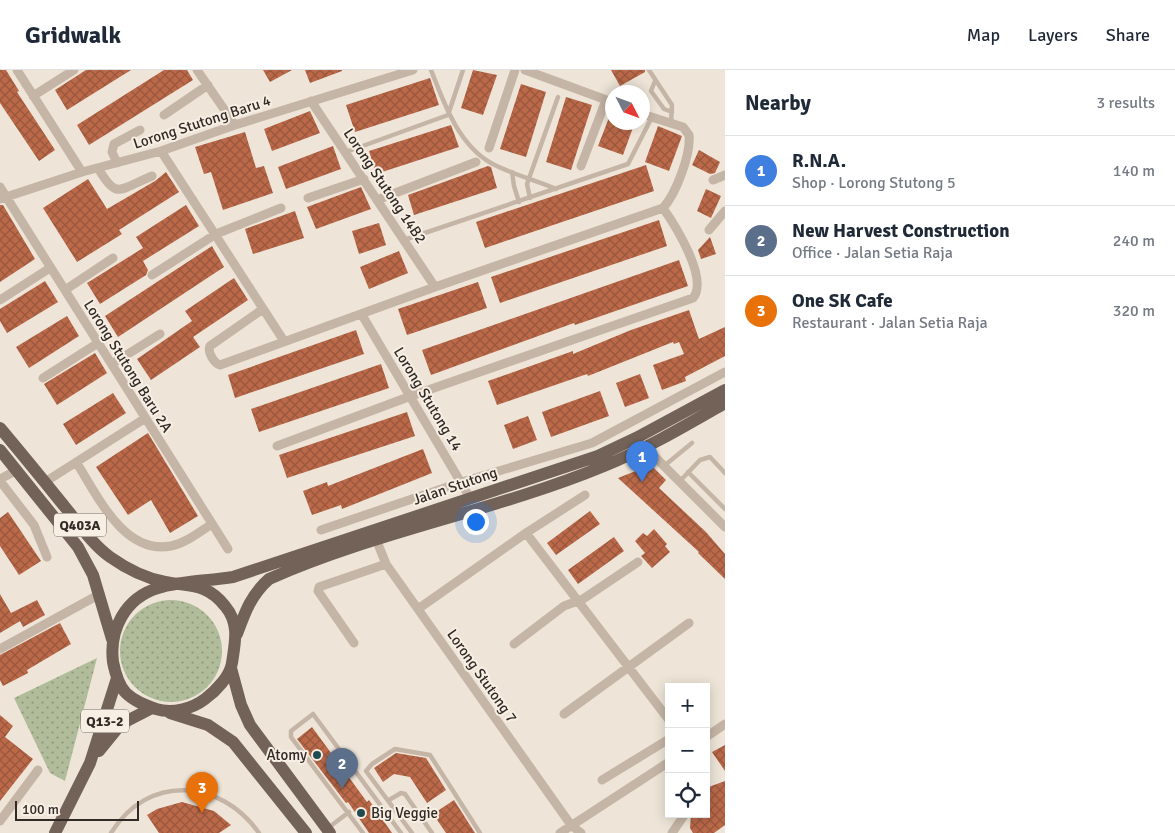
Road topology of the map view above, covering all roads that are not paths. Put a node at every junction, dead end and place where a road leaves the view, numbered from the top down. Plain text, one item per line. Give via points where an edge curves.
1 (17, 70) edge
2 (74, 70) edge
3 (197, 70) edge
4 (413, 70) edge
5 (431, 70) edge
6 (463, 70) edge
7 (515, 70) edge
8 (525, 70) edge
9 (649, 70) edge
10 (655, 81) junction
11 (208, 85) junction
12 (33, 96) junction
13 (558, 97) dead end
14 (605, 100) edge
15 (311, 101) junction
16 (605, 110) edge
17 (672, 112) junction
18 (164, 115) dead end
19 (448, 115) junction
20 (652, 117) joint
21 (671, 123) junction
22 (235, 125) junction
23 (140, 130) dead end
24 (489, 148) dead end
25 (161, 151) junction
26 (346, 152) junction
27 (476, 162) dead end
28 (117, 163) junction
29 (581, 166) dead end
30 (98, 168) junction
31 (82, 172) junction
32 (512, 172) junction
33 (725, 175) edge
34 (152, 176) dead end
35 (530, 178) junction
36 (364, 179) junction
37 (713, 180) dead end
38 (0, 188) edge
39 (556, 189) junction
40 (3, 198) edge
41 (308, 198) dead end
42 (530, 198) junction
43 (377, 200) junction
44 (519, 202) junction
45 (281, 208) dead end
46 (663, 208) junction
47 (725, 211) edge
48 (710, 230) dead end
49 (216, 234) junction
50 (404, 240) junction
51 (113, 258) dead end
52 (50, 268) junction
53 (152, 275) dead end
54 (435, 287) junction
55 (65, 290) junction
56 (0, 300) edge
57 (264, 309) junction
58 (362, 315) junction
59 (160, 334) dead end
60 (284, 341) junction
61 (98, 343) junction
62 (112, 364) junction
63 (725, 372) edge
64 (43, 378) dead end
65 (725, 390) edge
66 (410, 396) junction
67 (725, 403) edge
68 (144, 420) junction
69 (0, 428) edge
70 (692, 443) dead end
71 (277, 446) dead end
72 (646, 448) junction
73 (0, 450) edge
74 (76, 462) junction
75 (664, 466) junction
76 (17, 470) junction
77 (688, 472) junction
78 (725, 473) edge
79 (0, 480) edge
80 (45, 482) junction
81 (462, 482) junction
82 (679, 482) junction
83 (585, 495) dead end
84 (470, 498) junction
85 (725, 510) edge
86 (212, 524) junction
87 (725, 527) edge
88 (321, 530) dead end
89 (526, 533) junction
90 (376, 539) junction
91 (228, 550) dead end
92 (47, 557) dead end
93 (638, 562) dead end
94 (386, 564) junction
95 (185, 584) junction
96 (100, 594) junction
97 (578, 601) junction
98 (418, 609) junction
99 (689, 623) dead end
100 (236, 637) junction
101 (112, 642) junction
102 (354, 644) dead end
103 (514, 644) dead end
104 (0, 649) edge
105 (231, 668) junction
106 (628, 668) junction
107 (117, 678) junction
108 (157, 709) junction
109 (564, 714) dead end
110 (665, 715) edge
111 (725, 724) edge
112 (710, 734) edge
113 (665, 741) edge
114 (90, 762) junction
115 (665, 765) edge
116 (38, 770) dead end
117 (602, 780) dead end
118 (389, 800) junction
119 (349, 812) junction
120 (683, 818) edge
121 (0, 821) edge
122 (572, 825) junction
123 (328, 831) edge
124 (677, 831) edge
125 (55, 833) edge
126 (111, 833) edge
127 (259, 833) edge
128 (306, 833) edge
129 (363, 833) edge
130 (400, 833) edge
131 (412, 833) edge
132 (432, 833) edge
133 (480, 833) edge
134 (560, 833) edge
135 (581, 833) edge

1 - 12 street
2 - 12 street
3 - 11 street
4 - 15 street, Lorong Stutong Baru 4
5 - 19 lane
6 - 19 lane
7 - 24 street
8 - 14 street
9 - 10 lane
10 - 17 lane via 672,105
10 - 17 lane via 651,91 664,110
11 - 18 street
11 - 22 street
12 - 31 street
13 - 35 lane
15 - 22 street, Lorong Stutong Baru 4
15 - 26 street, Lorong Stutong 14B2
16 - 29 street
17 - 21 lane
19 - 26 lane
19 - 32 lane via 478,153
20 - 21 street
20 - 39 lane via 628,164
21 - 46 street via 687,130 690,141 675,192
22 - 25 street, Lorong Stutong Baru 4
23 - 28 street via 114,144 112,152
25 - 28 street, Lorong Stutong Baru 4
25 - 49 street
26 - 36 street, Lorong Stutong 14B2
27 - 43 street
28 - 30 street, Lorong Stutong Baru 4
30 - 31 street, Lorong Stutong Baru 4
30 - 34 street via 114,190
31 - 40 street, Lorong Stutong Baru 4
32 - 35 lane
32 - 44 lane
33 - 37 street
35 - 39 lane
35 - 42 lane via 526,190
36 - 41 street
36 - 43 street, Lorong Stutong 14B2
38 - 40 street, Lorong Stutong Baru 2A
39 - 42 lane
40 - 52 street, Lorong Stutong Baru 2A
42 - 44 lane
43 - 50 street, Lorong Stutong 14B2
44 - 50 lane
45 - 49 street
46 - 54 street
46 - 66 street via 678,229 692,264 698,287 693,298
47 - 48 street
49 - 53 street
49 - 57 street
50 - 54 street, Lorong Stutong 14B2
51 - 55 street
52 - 55 street, Lorong Stutong Baru 2A
52 - 56 street
54 - 58 street
55 - 61 street, Lorong Stutong Baru 2A
57 - 60 street
57 - 60 street via 210,346 209,352 220,365
58 - 60 street
58 - 66 street, Lorong Stutong 14
59 - 62 street
61 - 62 street, Lorong Stutong Baru 2A
61 - 64 street
62 - 68 street, Lorong Stutong Baru 2A
63 - 81 street via 592,443
65 - 84 main road, Jalan Stutong via 598,456
66 - 71 street
66 - 81 street, Lorong Stutong 14
67 - 72 main road, Jalan Stutong
68 - 74 street
68 - 86 street, Lorong Stutong Baru 2A
69 - 80 main road, Q403A
70 - 75 lane
72 - 75 street
72 - 90 main road, Jalan Stutong via 557,483
73 - 76 main road
74 - 80 street
74 - 86 street via 119,528 147,544 170,546 184,542
75 - 82 street
76 - 79 street
76 - 96 main road via 78,547
77 - 78 lane via 700,460 710,457
77 - 82 lane
77 - 85 lane
79 - 92 street via 34,525
80 - 95 main road, Q403A via 109,556 132,572 164,582
81 - 84 street, Lorong Stutong 14
81 - 88 street
82 - 87 street
83 - 89 street
84 - 95 main road, Jalan Stutong via 232,577
86 - 91 street, Lorong Stutong Baru 2A
89 - 97 street
89 - 98 street
90 - 94 street, Lorong Stutong 7
90 - 100 main road, Jalan Stutong via 270,579 250,600
93 - 97 street
94 - 98 street, Lorong Stutong 7
94 - 102 street via 319,587 318,591 329,609
95 - 100 main road via 204,588 215,595 229,610
95 - 101 main road via 158,588 134,602 114,630
96 - 101 main road
96 - 104 street
97 - 103 street via 564,606
97 - 106 street
98 - 122 street, Lorong Stutong 7
99 - 106 street
100 - 105 main road
101 - 107 main road
105 - 108 main road via 201,703 180,710
105 - 123 main road via 250,725
106 - 109 street
106 - 110 street
107 - 108 main road via 124,691 134,699
107 - 114 main road, Q13-2
108 - 114 main road, Q13-2 via 126,720 114,730
108 - 128 main road via 208,725 233,742
111 - 112 street
113 - 117 street
114 - 125 main road, Q13-2
115 - 122 street
116 - 121 street
118 - 131 lane
118 - 132 lane via 405,794
118 - 133 lane via 366,771 395,749 426,753 433,758
119 - 123 lane
119 - 129 lane
119 - 130 lane via 291,737 291,731 313,714
120 - 124 street
122 - 134 street
122 - 135 street, Lorong Stutong 7
126 - 127 lane via 144,800 164,791 182,790 218,798 248,817

